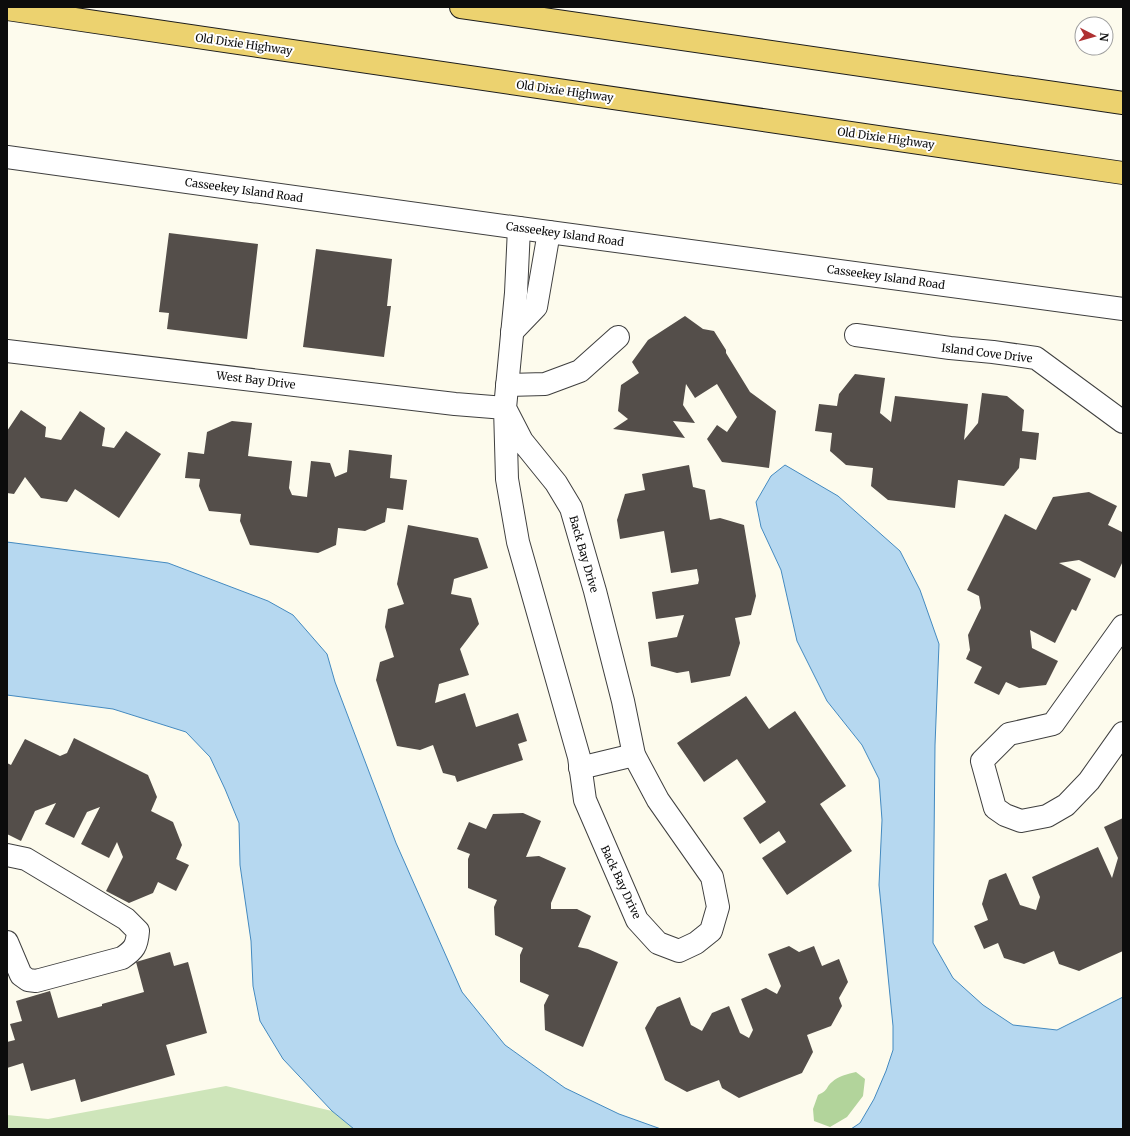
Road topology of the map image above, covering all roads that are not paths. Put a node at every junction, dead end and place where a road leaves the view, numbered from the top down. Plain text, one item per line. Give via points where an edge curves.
1 (461, 7) edge
2 (7, 9) edge
3 (1123, 103) edge
4 (7, 157) edge
5 (1123, 173) edge
6 (519, 228) junction
7 (548, 232) junction
8 (1123, 309) edge
9 (512, 332) junction
10 (856, 335) dead end
11 (618, 337) dead end
12 (7, 351) edge
13 (507, 386) junction
14 (505, 408) junction
15 (1123, 422) edge
16 (1123, 626) edge
17 (1123, 733) edge
18 (634, 755) junction
19 (580, 768) junction
20 (7, 855) edge
21 (7, 942) edge

1 - 3 main road
2 - 5 main road, Old Dixie Highway
4 - 6 street, Casseekey Island Road
6 - 7 street, Casseekey Island Road
6 - 9 street, Back Bay Drive
7 - 8 street, Casseekey Island Road
7 - 9 street via 536,307
9 - 13 street, Back Bay Drive
10 - 15 street, Island Cove Drive via 1036,358
11 - 13 street via 580,370 545,384
12 - 14 street, West Bay Drive
13 - 14 street, Back Bay Drive
14 - 18 street, Back Bay Drive via 522,441 556,483 570,508 595,591
14 - 19 street, Back Bay Drive via 508,479 518,542
16 - 17 street via 1053,724 1009,734 982,761 995,808 1005,815 1021,820 1047,816 1066,805 1089,782
18 - 19 street
18 - 19 street, Back Bay Drive via 658,800 712,877 718,907 711,931 696,943 679,951 658,943 637,920 585,800
20 - 21 street via 26,860 126,919 138,931 132,951 122,958 36,981 28,980 22,975

